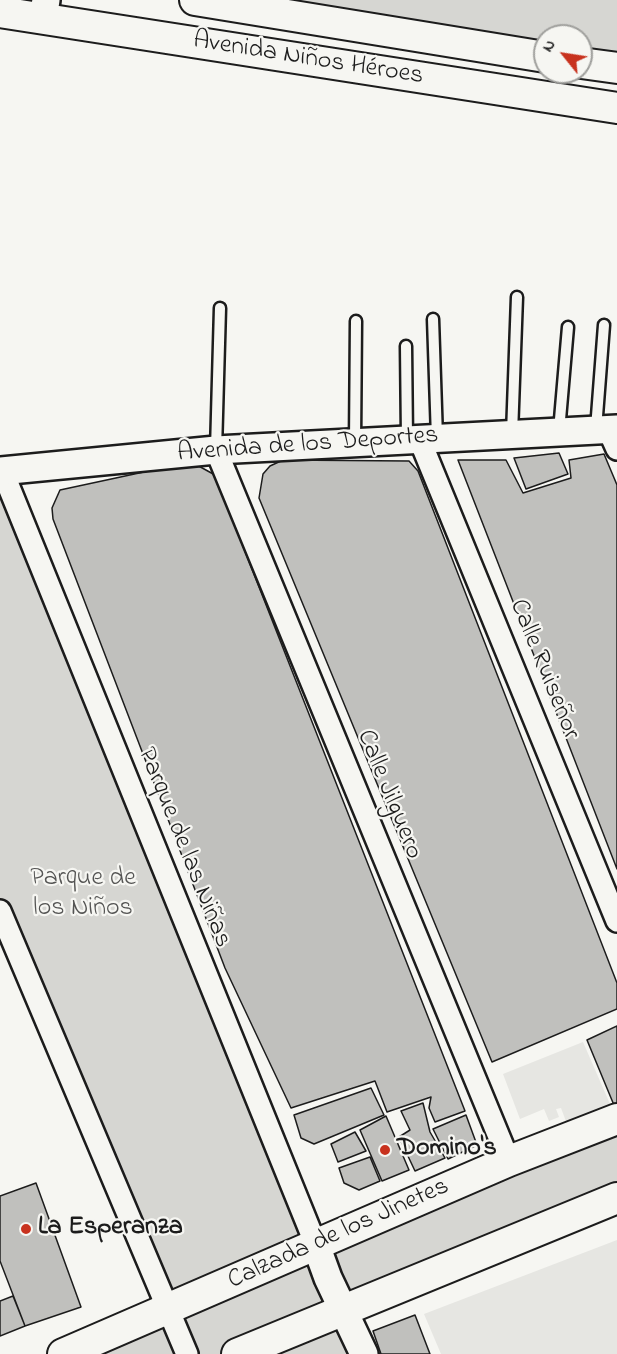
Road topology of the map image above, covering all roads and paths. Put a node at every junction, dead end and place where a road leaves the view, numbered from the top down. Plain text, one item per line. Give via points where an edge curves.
1 (195, 0) edge
2 (44, 9) edge
3 (0, 12) edge
4 (533, 55) edge
5 (593, 65) edge
6 (617, 69) edge
7 (617, 108) edge
8 (517, 297) dead end
9 (220, 308) dead end
10 (433, 319) dead end
11 (356, 321) dead end
12 (604, 325) dead end
13 (568, 327) dead end
14 (406, 346) dead end
15 (559, 432) junction
16 (512, 434) junction
17 (609, 434) edge
18 (421, 438) junction
19 (356, 442) junction
20 (216, 450) junction
21 (1, 471) edge
22 (0, 911) edge
23 (617, 921) edge
24 (617, 1119) edge
25 (509, 1161) junction
26 (617, 1198) edge
27 (316, 1245) junction
28 (168, 1309) junction
29 (343, 1310) junction
30 (63, 1354) edge
31 (187, 1354) edge
32 (237, 1354) edge
33 (364, 1354) edge

1 - 4 main road, Avenida Niños Héroes
2 - 3 main road, Avenida Niños Héroes
2 - 7 main road, Avenida Niños Héroes
5 - 6 main road
8 - 16 lane
9 - 20 lane
10 - 18 lane
11 - 19 lane
12 - 17 lane
13 - 15 lane
14 - 18 lane
15 - 16 street, Avenida de los Deportes
15 - 17 street, Avenida de los Deportes
16 - 18 street, Avenida de los Deportes
18 - 19 street, Avenida de los Deportes
18 - 23 street, Calle Ruiseñor
19 - 20 street, Avenida de los Deportes
20 - 21 street, Avenida de los Deportes
20 - 25 street, Calle Jilguero
21 - 27 street, Parque de las Niñas
22 - 28 street
24 - 25 main road, Calzada de los Jinetes
25 - 27 main road, Calzada de los Jinetes
26 - 29 main road
27 - 28 main road, Calzada de los Jinetes
27 - 29 street
28 - 30 main road, Calzada de los Jinetes
28 - 31 street
29 - 32 main road
29 - 33 street

